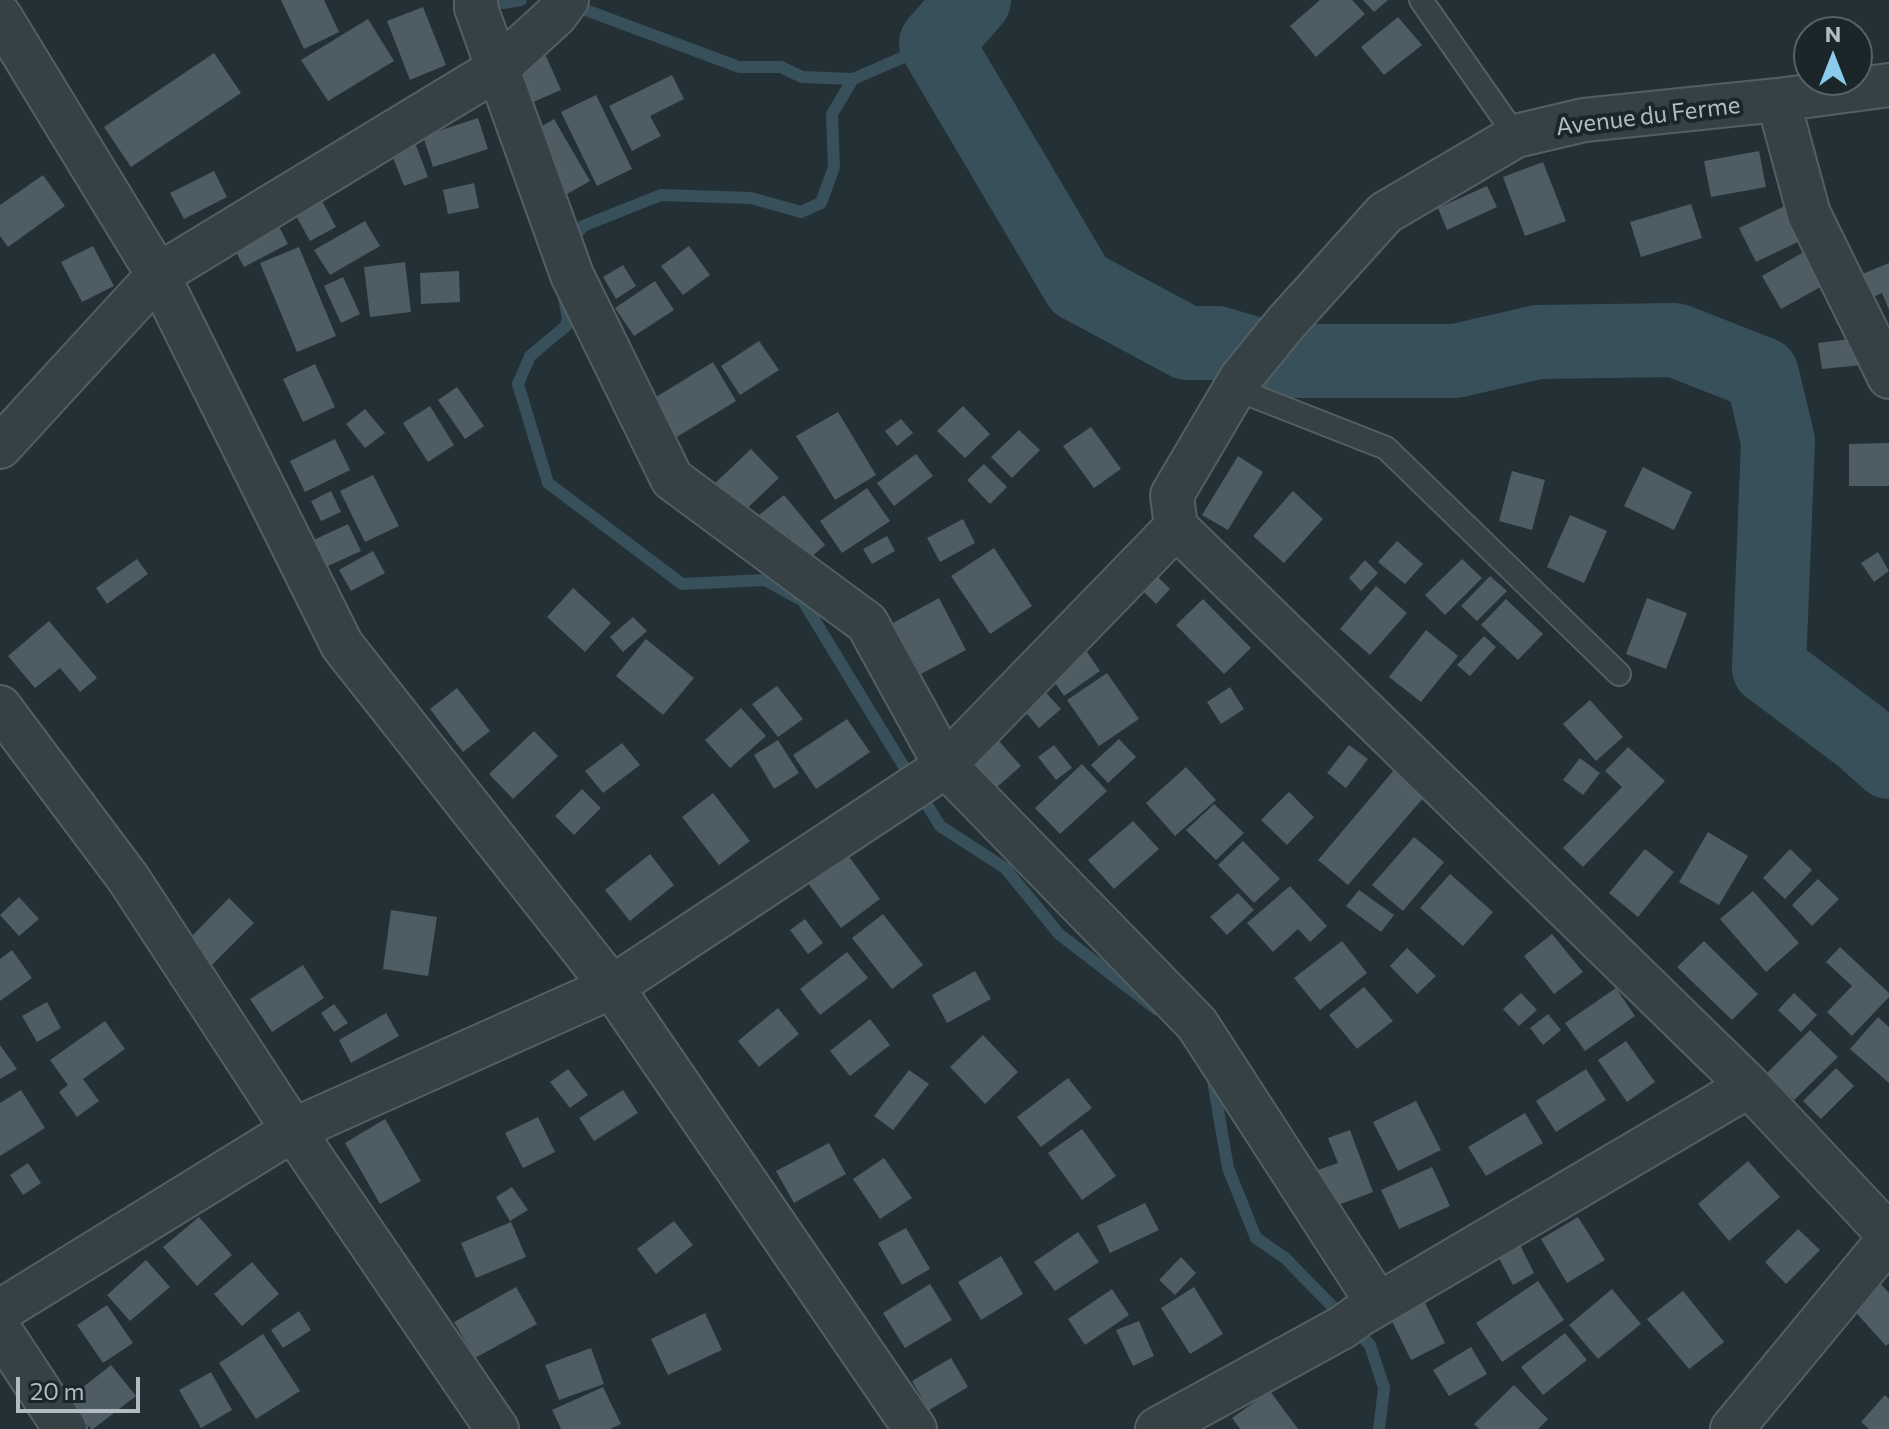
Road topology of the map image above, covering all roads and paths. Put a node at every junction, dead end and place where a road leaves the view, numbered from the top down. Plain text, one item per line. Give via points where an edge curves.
1 (1421, 0) edge
2 (476, 4) edge
3 (562, 8) edge
4 (0, 16) edge
5 (497, 69) junction
6 (1889, 85) edge
7 (1778, 100) junction
8 (1516, 136) junction
9 (158, 275) junction
10 (1889, 377) edge
11 (1237, 383) junction
12 (0, 447) edge
13 (1176, 527) junction
14 (1619, 674) dead end
15 (0, 707) edge
16 (925, 779) junction
17 (612, 987) junction
18 (1749, 1086) junction
19 (293, 1130) junction
20 (1889, 1237) edge
21 (0, 1311) edge
22 (1359, 1316) junction
23 (0, 1330) edge
24 (65, 1429) edge
25 (497, 1429) edge
26 (915, 1429) edge
27 (1157, 1429) edge
28 (1732, 1429) edge

1 - 8 lane
2 - 5 street
3 - 5 street
4 - 9 street
5 - 9 street
5 - 16 street via 564,257 672,479 867,623
6 - 7 street, Avenue du Ferme
7 - 8 street, Avenue du Ferme via 1584,120
7 - 10 street via 1809,214
8 - 11 street, Avenue du Ferme via 1385,213
9 - 12 street
9 - 17 street via 342,645
11 - 13 street, Avenue du Ferme via 1172,495
11 - 14 lane via 1386,448
13 - 16 street
13 - 18 street
15 - 19 street via 128,878
16 - 17 street
16 - 22 street via 1197,1024
17 - 19 street
17 - 26 street
18 - 20 street
18 - 22 street
19 - 21 street
19 - 25 street
20 - 28 street
22 - 27 street
23 - 24 street

